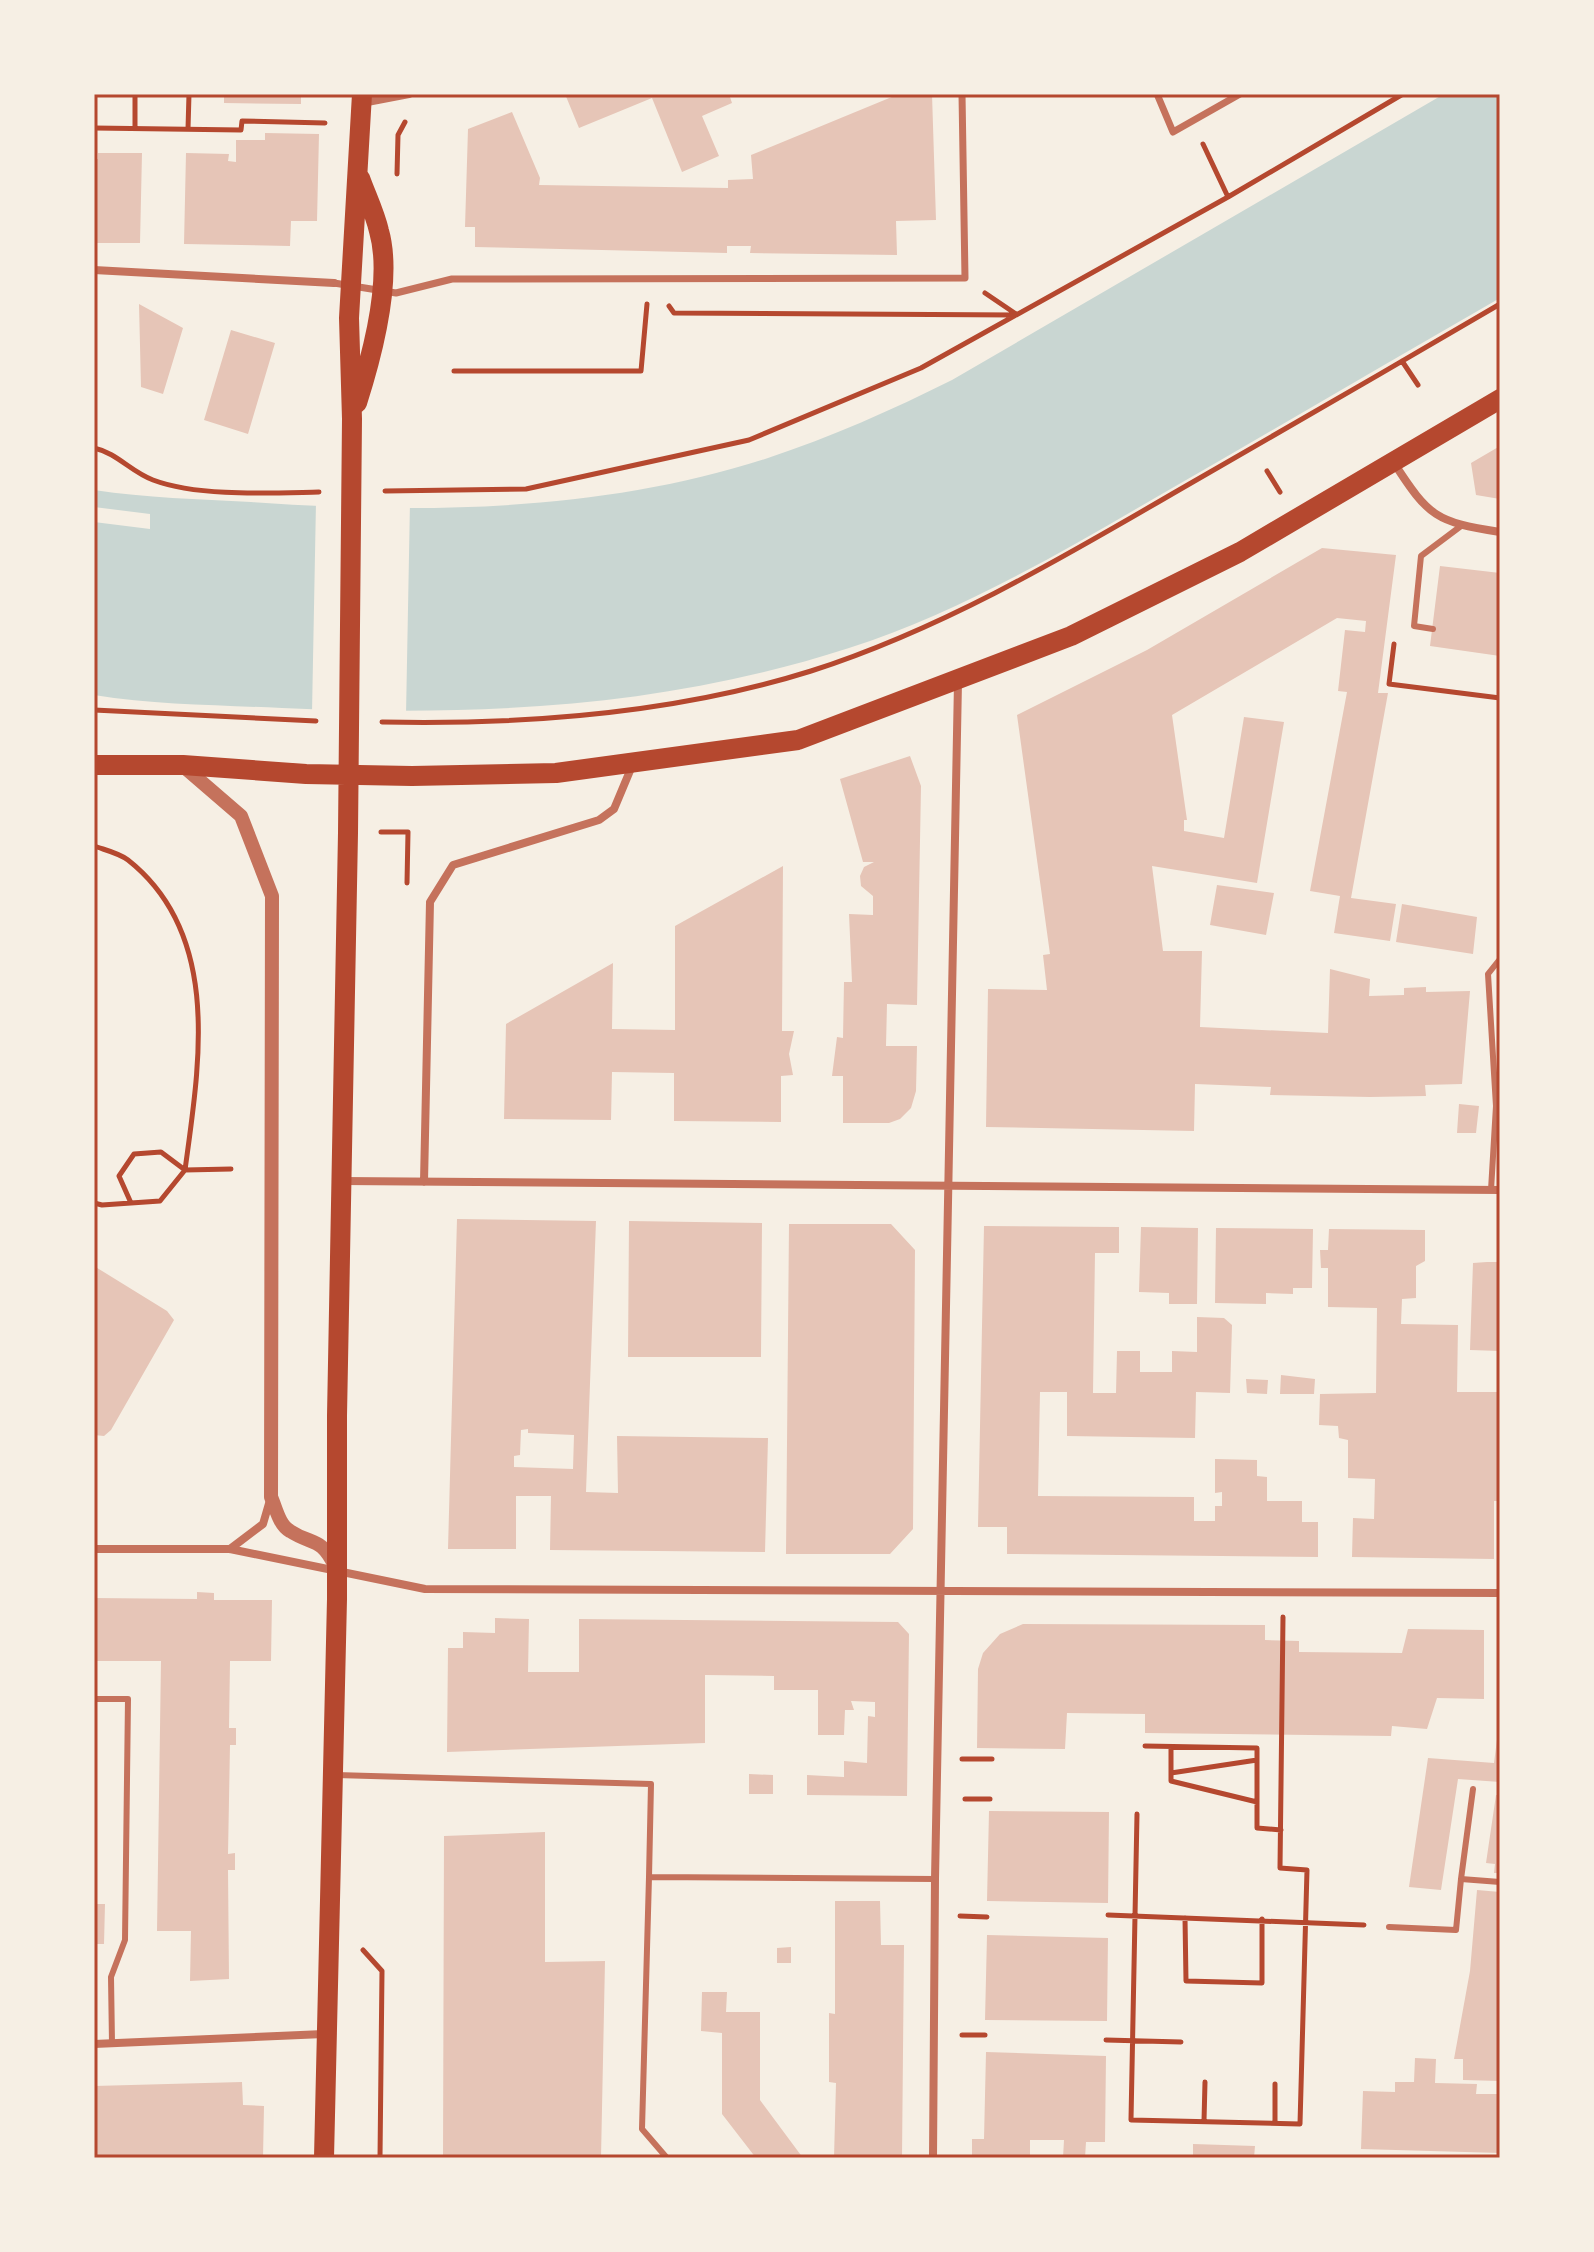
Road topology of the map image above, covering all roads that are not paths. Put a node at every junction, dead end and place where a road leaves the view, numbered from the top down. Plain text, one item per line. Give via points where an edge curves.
1 (409, 94) edge
2 (962, 94) edge
3 (1157, 94) edge
4 (1240, 94) edge
5 (362, 99) edge
6 (359, 176) junction
7 (94, 270) edge
8 (342, 284) junction
9 (382, 291) junction
10 (1500, 399) edge
11 (352, 419) junction
12 (1394, 462) junction
13 (1461, 526) junction
14 (1500, 532) edge
15 (1433, 629) dead end
16 (958, 681) junction
17 (94, 765) edge
18 (183, 765) junction
19 (632, 766) junction
20 (1500, 959) edge
21 (343, 1181) junction
22 (424, 1182) junction
23 (947, 1187) junction
24 (1496, 1190) edge
25 (271, 1497) junction
26 (94, 1549) edge
27 (230, 1549) junction
28 (337, 1571) junction
29 (939, 1593) junction
30 (1500, 1593) edge
31 (94, 1699) edge
32 (331, 1775) junction
33 (1473, 1789) dead end
34 (649, 1877) junction
35 (935, 1879) junction
36 (1461, 1879) junction
37 (1500, 1882) edge
38 (1389, 1927) road end
39 (325, 2034) junction
40 (112, 2043) junction
41 (94, 2044) edge
42 (324, 2158) edge
43 (667, 2158) edge
44 (933, 2158) edge

1 - 5 street
2 - 9 street via 965,278 452,279 396,293
3 - 4 street via 1173,132
5 - 6 main road
6 - 8 main road
6 - 9 main road via 380,233
7 - 8 street
8 - 9 street
8 - 11 main road
9 - 11 main road
10 - 12 main road
11 - 21 main road
12 - 13 street via 1435,517
12 - 16 main road via 1240,552 1071,636
13 - 14 street
13 - 15 lane via 1421,556 1414,626
16 - 19 main road via 798,740
16 - 23 street
17 - 18 main road
18 - 19 main road via 412,776
18 - 25 street via 241,816 272,896
19 - 22 street via 614,809 599,820 453,865 430,902
20 - 24 lane via 1488,974
21 - 22 street
21 - 28 main road
22 - 23 street
23 - 24 street
23 - 29 street
25 - 27 street via 263,1524
25 - 28 street via 283,1525 320,1543
26 - 27 street
27 - 28 street
28 - 29 street via 425,1589
28 - 32 main road
29 - 30 street
29 - 35 street
31 - 40 lane via 128,1699 125,1940 111,1977
32 - 34 lane via 651,1784
32 - 39 main road
33 - 36 lane
34 - 35 lane
34 - 43 lane via 642,2129
35 - 44 street
36 - 37 lane
36 - 38 lane via 1456,1930
39 - 40 street
39 - 42 main road
40 - 41 street

